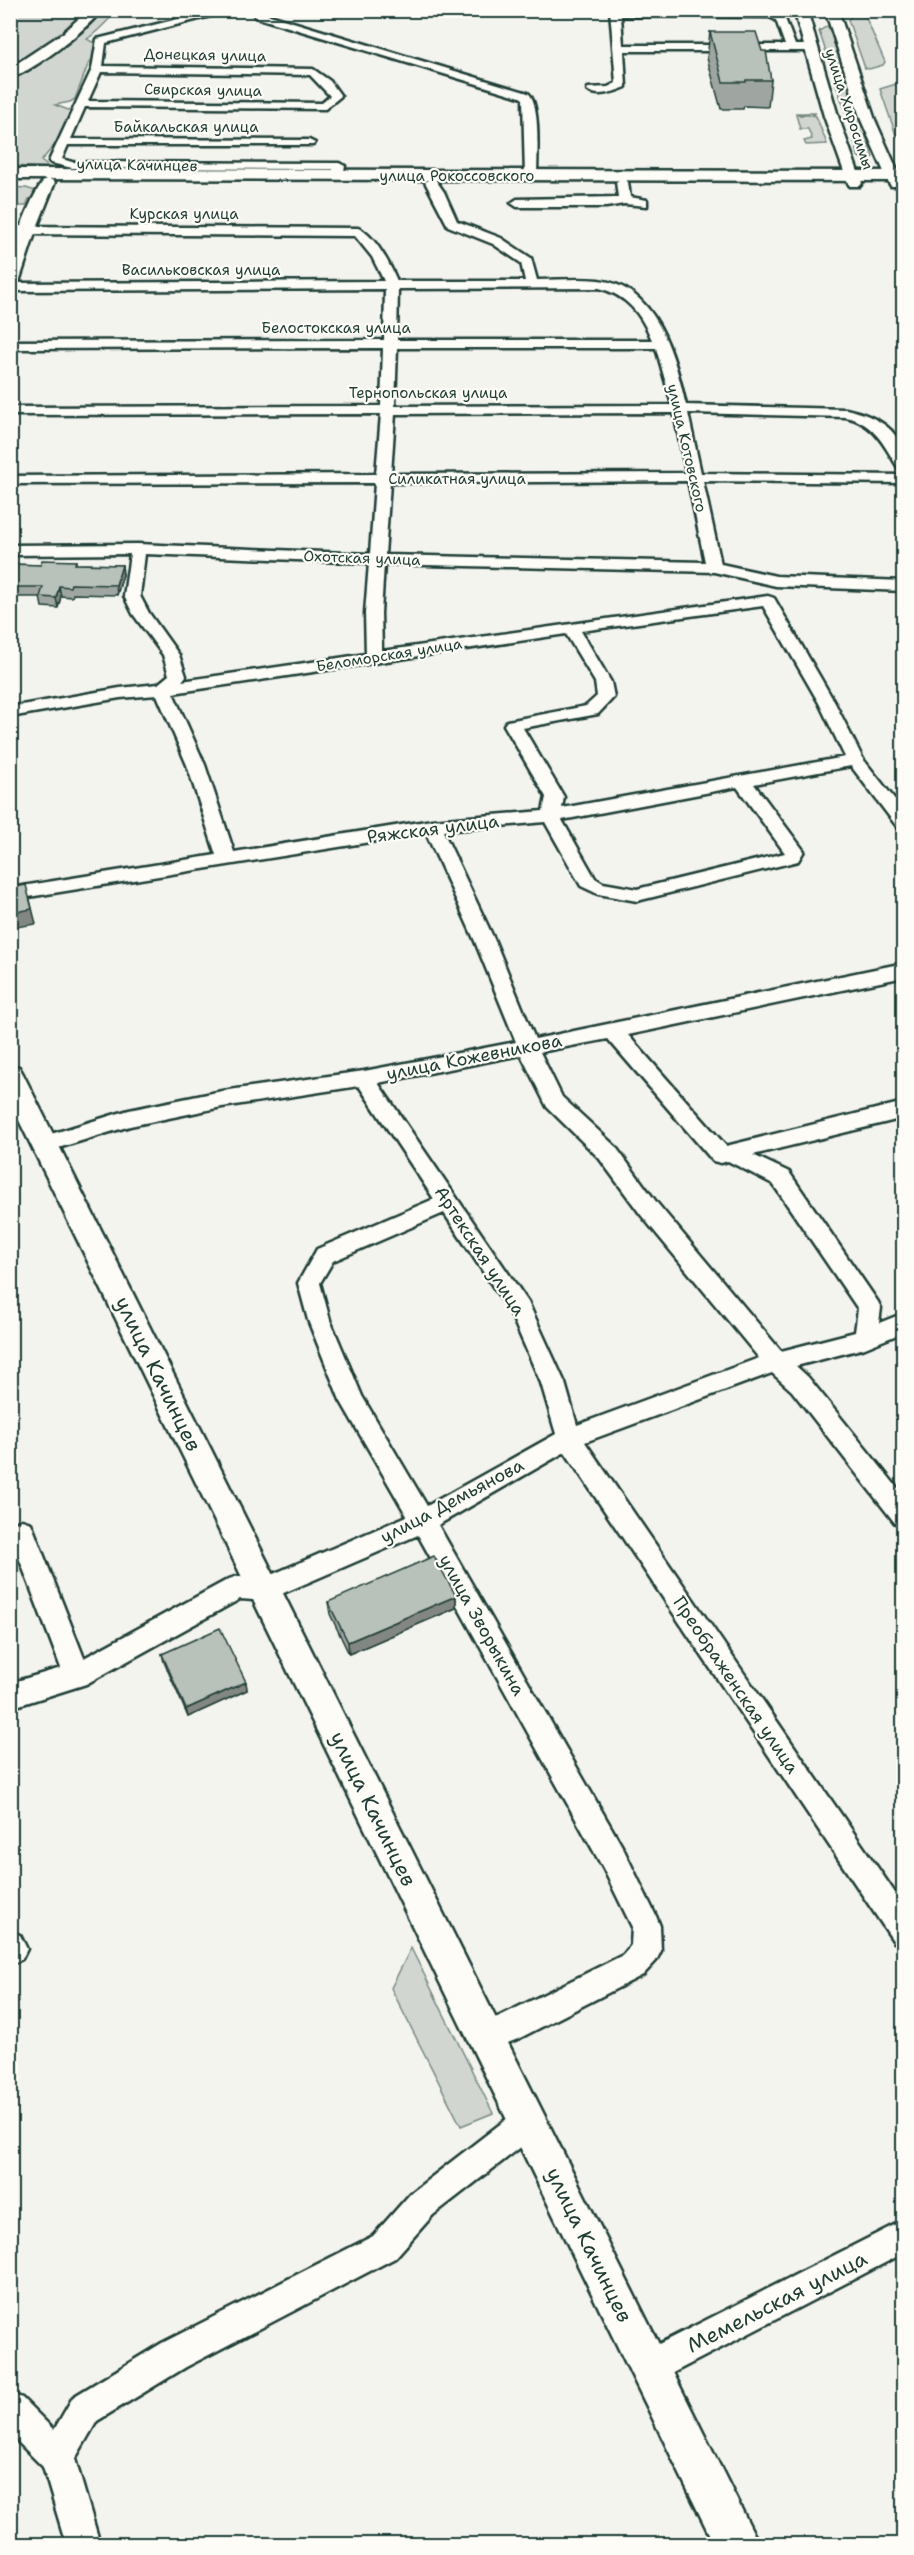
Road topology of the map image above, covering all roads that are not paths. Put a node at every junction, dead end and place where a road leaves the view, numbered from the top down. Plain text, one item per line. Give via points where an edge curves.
1 (80, 10) edge
2 (95, 10) edge
3 (229, 10) edge
4 (800, 10) edge
5 (831, 10) edge
6 (615, 12) edge
7 (259, 15) dead end
8 (30, 45) dead end
9 (47, 48) junction
10 (619, 48) junction
11 (791, 48) junction
12 (812, 48) junction
13 (10, 67) edge
14 (97, 69) junction
15 (10, 74) edge
16 (592, 90) dead end
17 (80, 104) junction
18 (325, 106) joint
19 (63, 142) junction
20 (309, 143) dead end
21 (10, 172) edge
22 (52, 172) junction
23 (531, 177) junction
24 (854, 179) junction
25 (899, 180) edge
26 (10, 182) edge
27 (431, 182) junction
28 (623, 191) junction
29 (517, 203) dead end
30 (643, 203) dead end
31 (10, 230) edge
32 (28, 230) junction
33 (532, 285) junction
34 (10, 286) edge
35 (392, 286) junction
36 (661, 344) junction
37 (10, 345) edge
38 (391, 345) junction
39 (388, 410) junction
40 (680, 410) junction
41 (10, 411) edge
42 (903, 466) edge
43 (694, 477) junction
44 (384, 479) junction
45 (903, 479) edge
46 (10, 480) edge
47 (138, 549) junction
48 (10, 550) edge
49 (377, 559) junction
50 (714, 567) junction
51 (776, 581) junction
52 (903, 586) edge
53 (768, 601) junction
54 (571, 628) junction
55 (374, 658) junction
56 (163, 689) junction
57 (10, 712) edge
58 (855, 760) junction
59 (742, 781) junction
60 (551, 816) junction
61 (903, 824) edge
62 (432, 826) junction
63 (227, 860) junction
64 (10, 894) edge
65 (903, 970) edge
66 (613, 1031) junction
67 (528, 1047) junction
68 (10, 1074) edge
69 (364, 1078) junction
70 (903, 1110) edge
71 (45, 1144) junction
72 (730, 1153) junction
73 (448, 1202) junction
74 (903, 1322) edge
75 (865, 1339) junction
76 (776, 1362) junction
77 (569, 1438) junction
78 (903, 1515) edge
79 (423, 1521) junction
80 (22, 1531) dead end
81 (265, 1590) junction
82 (77, 1675) junction
83 (10, 1696) edge
84 (903, 1932) edge
85 (486, 2036) junction
86 (528, 2122) junction
87 (903, 2236) edge
88 (649, 2367) junction
89 (10, 2410) edge
90 (57, 2457) junction
91 (83, 2544) edge
92 (737, 2544) edge

1 - 8 main road
2 - 9 main road via 81,26
3 - 14 street, улица Качинцев via 101,41
4 - 12 main road, улица Хиросимы
5 - 25 main road, улица Хиросимы via 868,120
6 - 10 street
6 - 11 street via 770,14 780,18
7 - 23 street via 524,95 530,111
9 - 13 street
9 - 15 main road
10 - 11 street
10 - 16 street via 622,85
11 - 12 street
12 - 24 main road, улица Хиросимы
14 - 17 street, улица Качинцев
14 - 18 street, Донецкая улица via 313,72 336,96
17 - 18 street, Свирская улица
17 - 19 street, улица Качинцев
19 - 20 street, Байкальская улица
19 - 22 street, улица Качинцев
21 - 22 highway, улица Рокоссовского
22 - 23 highway, улица Рокоссовского
22 - 26 highway, улица Рокоссовского
22 - 27 highway, улица Рокоссовского
22 - 32 main road, улица Качинцев
23 - 24 highway, улица Рокоссовского
24 - 25 highway, улица Рокоссовского
24 - 28 highway, улица Рокоссовского
27 - 28 highway, улица Рокоссовского
27 - 33 street via 452,223 497,241 527,261
28 - 29 street via 606,203
28 - 30 street
31 - 32 street, Курская улица
32 - 34 main road, улица Качинцев
32 - 35 street, Курская улица via 358,232 377,252
33 - 35 street, улица Котовского
33 - 36 street, улица Котовского via 599,284 617,289 631,296
34 - 35 street, Васильковская улица
35 - 38 street
36 - 38 street, Белостокская улица
36 - 40 street, улица Котовского
37 - 38 street, Белостокская улица
38 - 39 street
39 - 40 street, Тернопольская улица
39 - 41 street, Тернопольская улица
39 - 44 street
40 - 42 street, Тернопольская улица via 757,409 861,415 891,440
40 - 43 street, улица Котовского
43 - 44 street, Силикатная улица
43 - 45 street, Силикатная улица
43 - 50 street, улица Котовского
44 - 46 street, Силикатная улица
44 - 49 street
47 - 48 street, Охотская улица
47 - 49 street, Охотская улица
47 - 56 street via 132,596 171,655 178,676
49 - 50 street, Охотская улица
49 - 55 street
50 - 51 street
51 - 52 street
51 - 53 street
53 - 54 street, Беломорская улица
53 - 58 street
54 - 55 street, Беломорская улица
54 - 60 street via 603,682 606,697 592,710 513,725 555,796
55 - 56 street, Беломорская улица
56 - 57 street, Беломорская улица
56 - 63 street via 196,765
58 - 59 street, Ряжская улица
58 - 61 street
59 - 60 street, Ряжская улица
59 - 60 street via 795,851 790,857 637,895 598,888 588,882
60 - 62 street, Ряжская улица
62 - 63 street, Ряжская улица
62 - 67 street
63 - 64 street, Ряжская улица
65 - 66 street, улица Кожевникова
66 - 67 street, улица Кожевникова
66 - 72 street via 721,1155
67 - 69 street, улица Кожевникова
67 - 76 street via 554,1102 607,1152 649,1209
68 - 71 main road, улица Качинцев
69 - 71 street, улица Кожевникова via 222,1099 129,1118
69 - 73 street, Артекская улица
70 - 72 street
71 - 81 main road, улица Качинцев
72 - 75 street via 781,1178 870,1308
73 - 77 street, Артекская улица via 520,1308 553,1383
73 - 79 street, улица Зворыкина via 325,1255 309,1283 319,1320 352,1400
74 - 75 street, улица Демьянова
75 - 76 street, улица Демьянова
76 - 77 street, улица Демьянова
76 - 78 street via 800,1384
77 - 79 street, улица Демьянова
77 - 84 street, Преображенская улица
79 - 81 street, улица Демьянова
79 - 85 street, улица Зворыкина via 613,1858 646,1926 646,1951 633,1965
80 - 82 street
81 - 82 street, улица Демьянова via 238,1587
81 - 85 main road, улица Качинцев
82 - 83 street, улица Демьянова
85 - 86 main road, улица Качинцев
86 - 88 main road, улица Качинцев
86 - 90 street via 422,2204 384,2247 174,2355 85,2409
87 - 88 street, Мемельская улица
88 - 92 main road, улица Качинцев
89 - 90 street
90 - 91 street

